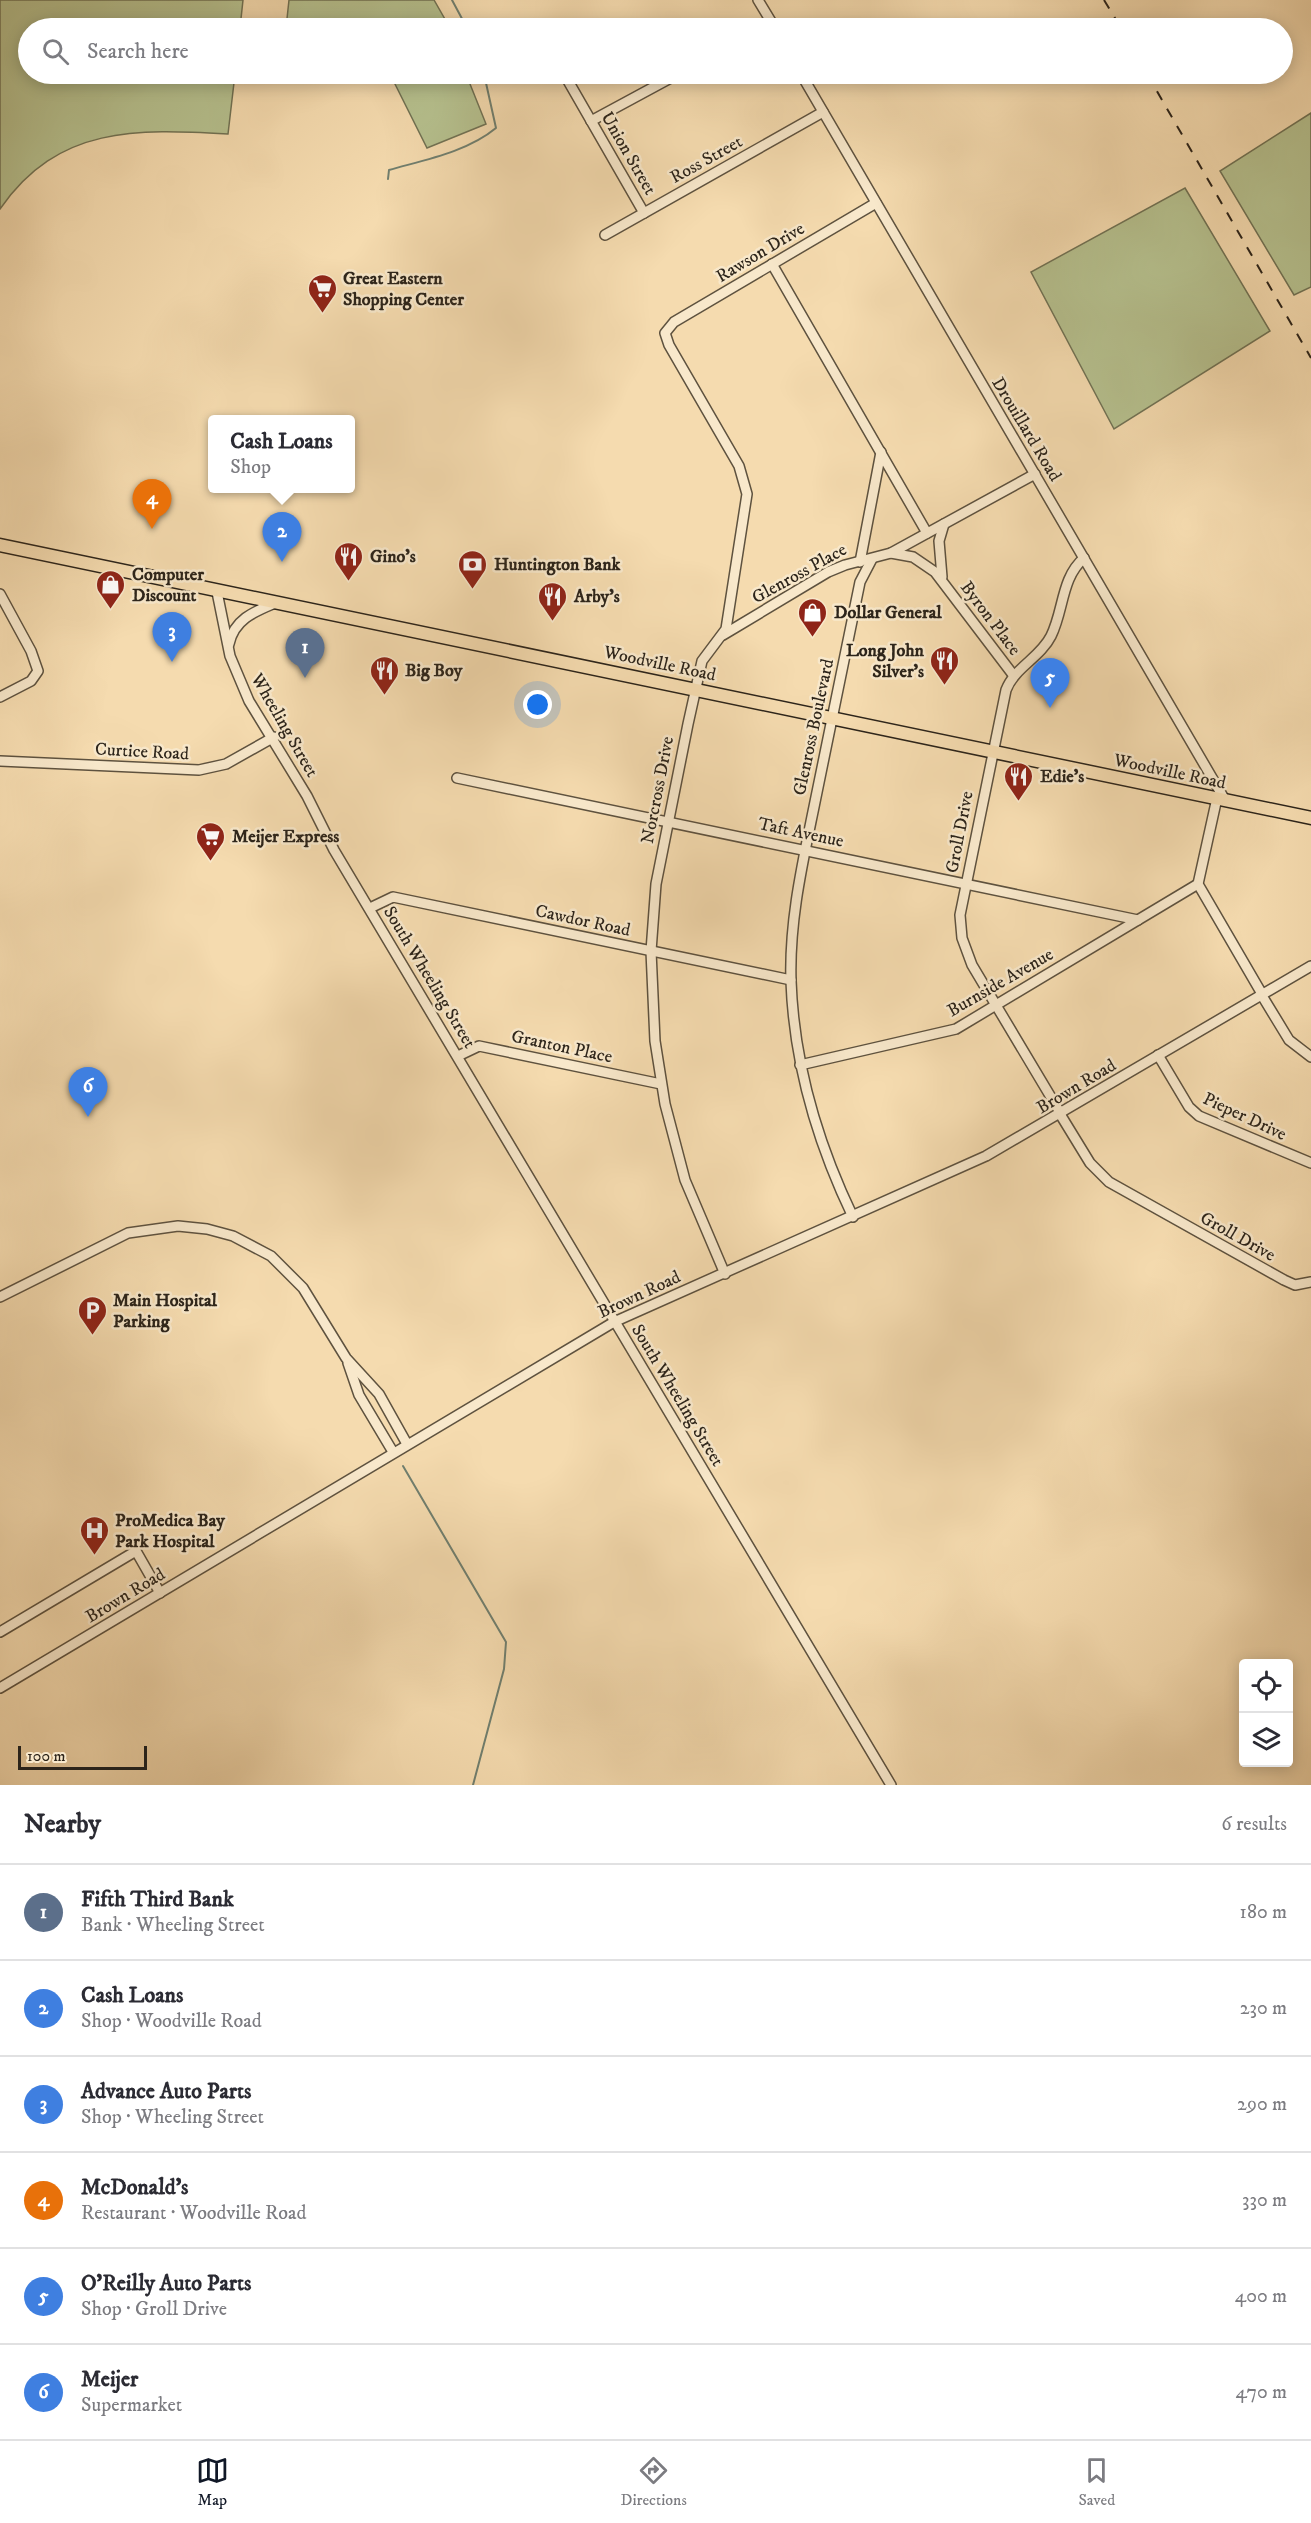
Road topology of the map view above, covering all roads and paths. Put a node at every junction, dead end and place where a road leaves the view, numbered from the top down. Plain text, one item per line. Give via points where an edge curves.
1 (758, 0) edge
2 (769, 18) edge
3 (570, 84) edge
4 (659, 84) edge
5 (807, 84) edge
6 (823, 112) junction
7 (591, 121) junction
8 (876, 203) junction
9 (644, 213) junction
10 (605, 235) dead end
11 (772, 264) junction
12 (665, 333) joint
13 (881, 452) junction
14 (1035, 474) junction
15 (944, 524) junction
16 (927, 533) junction
17 (0, 545) edge
18 (891, 553) junction
19 (1084, 558) junction
20 (872, 559) junction
21 (860, 562) junction
22 (942, 579) junction
23 (217, 592) junction
24 (0, 594) edge
25 (275, 603) junction
26 (723, 635) junction
27 (228, 650) junction
28 (1014, 676) junction
29 (695, 690) junction
30 (0, 697) edge
31 (832, 719) junction
32 (274, 737) junction
33 (992, 752) junction
34 (0, 761) edge
35 (457, 778) dead end
36 (1221, 799) junction
37 (1311, 818) edge
38 (668, 822) junction
39 (805, 850) junction
40 (345, 867) joint
41 (966, 883) junction
42 (1198, 884) junction
43 (370, 908) junction
44 (1138, 920) junction
45 (651, 951) junction
46 (1311, 966) edge
47 (791, 980) junction
48 (1262, 994) junction
49 (996, 1005) junction
50 (1158, 1055) junction
51 (458, 1056) junction
52 (1311, 1057) edge
53 (800, 1065) junction
54 (661, 1084) junction
55 (1061, 1114) junction
56 (1311, 1163) edge
57 (853, 1217) junction
58 (725, 1274) junction
59 (1311, 1282) edge
60 (0, 1297) edge
61 (614, 1322) junction
62 (346, 1358) junction
63 (407, 1444) junction
64 (393, 1452) junction
65 (160, 1593) junction
66 (0, 1632) edge
67 (0, 1688) edge
68 (891, 1785) edge

1 - 2 street
3 - 7 street, Union Street
4 - 7 street
5 - 6 street, Drouillard Road
6 - 8 street, Drouillard Road
6 - 9 street, Ross Street
7 - 9 street, Union Street
8 - 11 street, Rawson Drive
8 - 14 street, Drouillard Road
9 - 10 street, Ross Street
11 - 12 street, Rawson Drive via 674,322
11 - 13 street
12 - 26 street, Norcross Drive via 745,479 744,520
13 - 16 street
13 - 21 street, Glenross Place
14 - 15 street
14 - 19 street, Drouillard Road
15 - 16 street
15 - 22 street, Byron Place via 939,541
16 - 18 street
17 - 23 main road, Woodville Road
18 - 20 street
18 - 22 street, Byron Place via 923,562
19 - 28 street, Groll Drive via 1070,575 1045,646
19 - 36 street, Drouillard Road
20 - 21 street
20 - 31 street, Glenross Boulevard via 860,582
21 - 26 street, Glenross Place via 828,572
22 - 28 street, Byron Place
23 - 25 main road, Woodville Road
23 - 27 street, Wheeling Street
24 - 30 street via 31,651 38,673 31,681
25 - 27 street via 242,620 232,633
25 - 29 main road, Woodville Road
26 - 29 street, Norcross Drive via 704,655
27 - 32 street, Wheeling Street via 249,701
28 - 33 street, Groll Drive via 1006,690
29 - 31 main road, Woodville Road
29 - 38 street, Norcross Drive
31 - 33 main road, Woodville Road
31 - 39 street, Glenross Boulevard
32 - 34 street, Curtice Road via 226,764 194,771
32 - 40 street, Wheeling Street
33 - 36 main road, Woodville Road
33 - 41 street, Groll Drive
35 - 38 street, Taft Avenue
36 - 37 main road, Woodville Road
36 - 42 street
38 - 39 street, Taft Avenue
38 - 45 street, Norcross Drive via 656,884
39 - 41 street, Taft Avenue
39 - 47 street, Glenross Boulevard via 794,916
40 - 43 street, South Wheeling Street
41 - 44 street, Taft Avenue
41 - 49 street, Groll Drive via 960,911 962,938 972,965
42 - 44 street, Burnside Avenue
42 - 48 street
43 - 45 street, Cawdor Road via 393,897
43 - 51 street, South Wheeling Street
44 - 49 street, Burnside Avenue
45 - 47 street, Cawdor Road
45 - 54 street, Norcross Drive
46 - 48 street, Brown Road
47 - 53 street, Glenross Boulevard
48 - 50 street, Brown Road
48 - 52 street via 1289,1040
49 - 53 street, Burnside Avenue via 951,1031
49 - 55 street, Groll Drive
50 - 55 street, Brown Road
50 - 56 street, Pieper Drive via 1189,1107 1199,1116
51 - 54 street, Granton Place via 479,1046
51 - 61 street, South Wheeling Street
53 - 57 street, Glenross Boulevard via 821,1142
54 - 58 street, Norcross Drive via 685,1180
55 - 57 street, Brown Road via 962,1168
55 - 59 street, Groll Drive via 1090,1163 1109,1182 1284,1280 1300,1285
57 - 58 street, Brown Road
58 - 61 street, Brown Road
60 - 62 street via 128,1233 168,1226 207,1229 242,1240 281,1265 308,1295
61 - 63 street, Brown Road
61 - 68 street, South Wheeling Street
62 - 63 street via 378,1394
62 - 64 street via 358,1395
63 - 64 street, Brown Road
64 - 65 street, Brown Road
65 - 66 street via 136,1551
65 - 67 street, Brown Road

